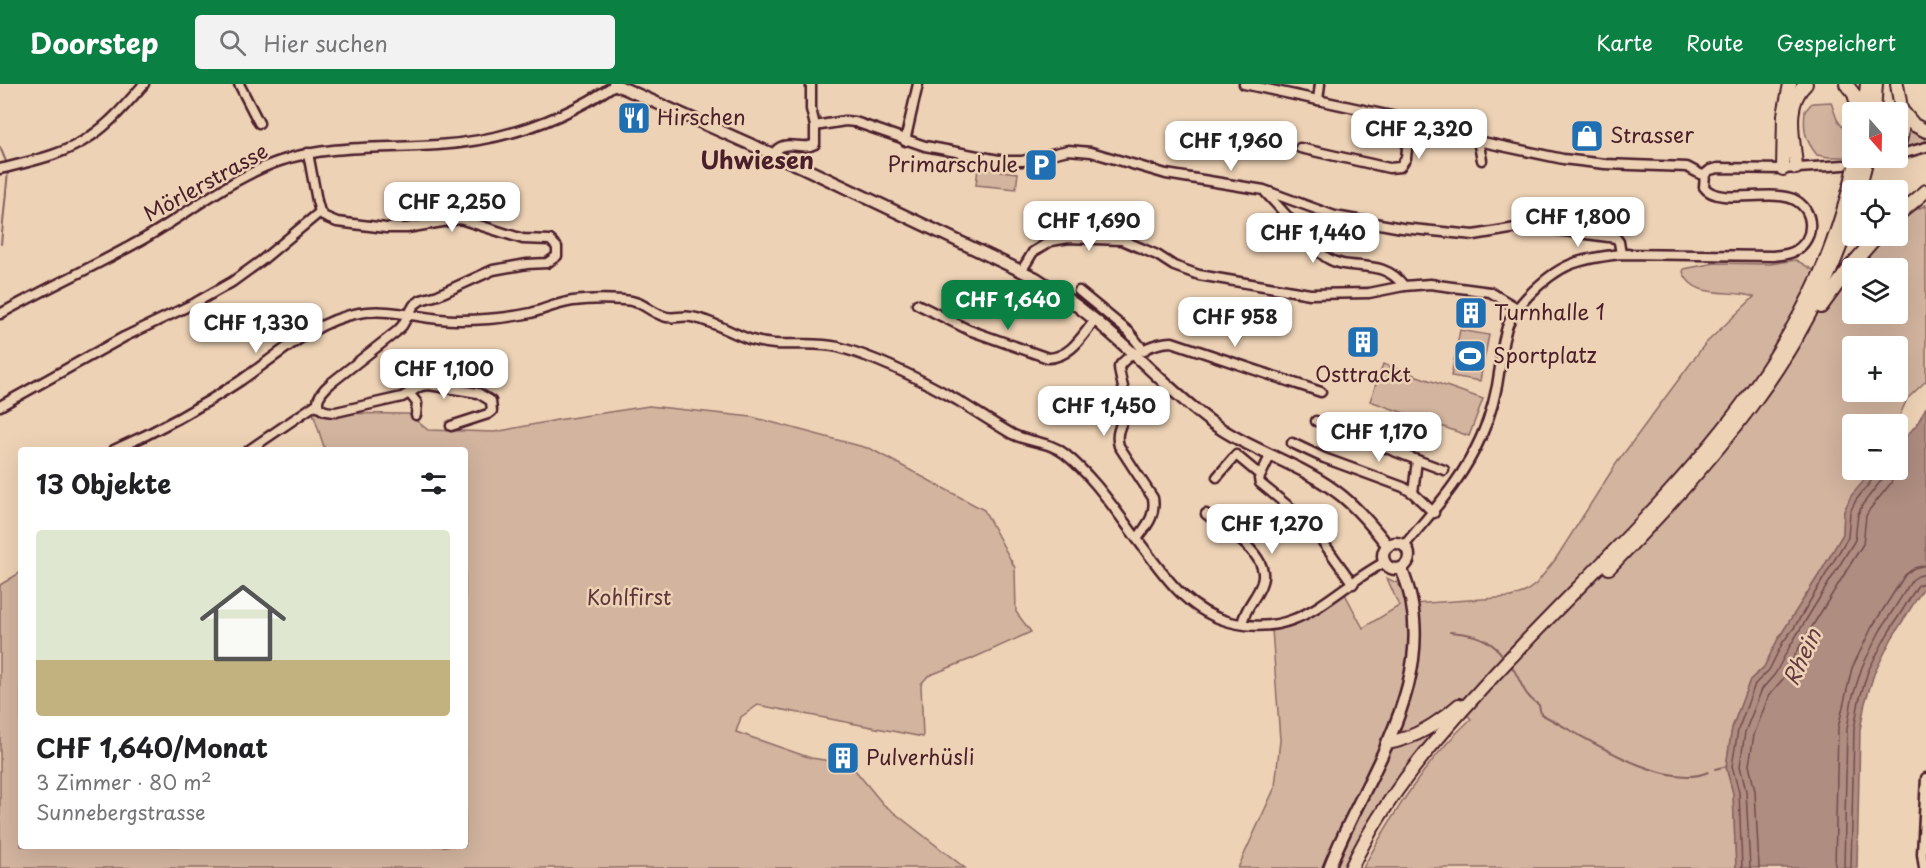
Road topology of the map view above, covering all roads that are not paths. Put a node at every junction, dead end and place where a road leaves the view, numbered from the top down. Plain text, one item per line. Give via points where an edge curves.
1 (144, 84) edge
2 (239, 84) edge
3 (615, 84) edge
4 (811, 84) edge
5 (918, 84) edge
6 (1244, 84) edge
7 (1320, 84) edge
8 (1790, 84) edge
9 (1806, 84) edge
10 (1846, 84) edge
11 (1867, 84) edge
12 (1876, 84) edge
13 (1897, 84) edge
14 (1318, 100) junction
15 (1856, 102) edge
16 (1865, 102) edge
17 (1875, 102) edge
18 (1901, 102) edge
19 (1908, 118) edge
20 (1410, 120) junction
21 (259, 123) dead end
22 (815, 126) junction
23 (1926, 131) edge
24 (904, 141) junction
25 (1478, 141) junction
26 (1926, 147) edge
27 (1300, 148) dead end
28 (1908, 152) edge
29 (308, 153) junction
30 (773, 155) junction
31 (1482, 160) dead end
32 (1842, 165) edge
33 (1854, 168) edge
34 (0, 169) edge
35 (1790, 169) junction
36 (1704, 176) junction
37 (1264, 190) junction
38 (1926, 191) edge
39 (1908, 206) edge
40 (320, 212) junction
41 (1842, 244) edge
42 (1869, 246) edge
43 (1621, 254) junction
44 (1022, 270) junction
45 (1404, 286) junction
46 (1079, 291) dead end
47 (917, 304) dead end
48 (1517, 308) junction
49 (0, 314) edge
50 (409, 315) junction
51 (1095, 320) junction
52 (1792, 347) junction
53 (1139, 353) junction
54 (1321, 392) dead end
55 (409, 393) junction
56 (318, 403) junction
57 (0, 406) edge
58 (416, 415) dead end
59 (1316, 421) dead end
60 (451, 426) dead end
61 (1292, 443) dead end
62 (120, 447) edge
63 (253, 447) edge
64 (1270, 456) junction
65 (1416, 460) junction
66 (1444, 470) dead end
67 (1260, 475) junction
68 (1217, 477) dead end
69 (1413, 493) junction
70 (1434, 513) junction
71 (1206, 514) dead end
72 (1137, 539) junction
73 (1388, 546) junction
74 (1404, 546) junction
75 (1385, 562) junction
76 (1401, 568) junction
77 (1353, 584) junction
78 (1242, 624) junction
79 (1529, 644) junction
80 (1488, 684) junction
81 (1393, 742) junction
82 (1926, 778) edge
83 (1329, 868) edge
84 (1351, 868) edge
85 (1359, 868) edge
86 (1924, 868) edge

1 - 34 street via 119,113 72,147
2 - 21 street
3 - 29 street, Mörlerstrasse via 563,115 508,134 462,143
3 - 30 main road
4 - 22 street
5 - 24 street
6 - 14 street
7 - 14 street
8 - 35 highway via 1784,115
9 - 35 highway via 1794,107
10 - 15 highway
11 - 16 highway
12 - 17 highway
13 - 18 highway
14 - 20 street
19 - 23 highway
20 - 25 street
20 - 27 street via 1406,158 1400,167 1389,168
22 - 24 street via 855,122
22 - 30 street via 815,144 784,146
24 - 37 street via 1004,161 1022,161 1068,150 1091,152 1166,174
25 - 31 street
25 - 36 street via 1563,159 1687,167
26 - 28 street
29 - 40 street
29 - 49 street, Mörlerstrasse via 256,171 146,237
30 - 44 main road
32 - 35 street
33 - 79 highway via 1820,274 1795,324 1756,385 1684,476
35 - 36 street via 1718,168
36 - 43 street via 1704,187 1713,194 1778,196 1797,202 1810,220 1805,242 1791,253 1773,256
37 - 43 street via 1335,216 1402,228 1474,235 1528,226 1616,238
37 - 45 street via 1325,257 1386,271 1397,276
38 - 39 highway
40 - 50 street via 337,222 386,228 460,219 523,239 550,240 557,247 557,256 552,261 483,274 421,300
40 - 57 street via 232,282
41 - 52 highway via 1823,291
42 - 52 highway
43 - 48 street via 1564,266 1546,278
44 - 45 street via 1033,252 1051,241 1122,240 1199,275 1310,294 1370,293
44 - 51 main road
45 - 48 street via 1430,284 1486,291
46 - 53 street via 1128,332
47 - 51 street via 969,330 1048,358 1067,353
48 - 70 street via 1505,333 1495,394 1481,436
50 - 56 street via 396,332 321,391
50 - 62 street via 362,312 334,320 219,395
50 - 72 street via 462,321 528,313 576,301 624,300 645,305 669,318 700,319 756,342 837,347 912,376 1017,436 1055,447 1092,482
51 - 53 main road
52 - 79 highway via 1704,466 1632,544
53 - 54 street via 1161,342 1183,344
53 - 64 main road via 1165,385 1212,423
53 - 72 street via 1126,357 1119,367 1125,413 1117,433 1119,446 1153,498 1155,508
55 - 56 street via 336,412 325,411
55 - 58 street via 417,403
55 - 60 street via 421,386 434,385 477,393 491,401 489,414
56 - 63 street
59 - 65 street
61 - 69 street
64 - 67 street
64 - 73 main road via 1341,495
65 - 66 street
65 - 69 street
67 - 68 street via 1236,455
67 - 77 street via 1264,488 1310,524
69 - 70 street
70 - 74 street
71 - 78 street via 1251,550 1261,563 1263,581
72 - 78 street via 1182,597 1212,616
73 - 74 main road
73 - 75 main road
74 - 76 main road via 1409,557
75 - 76 main road via 1391,568
75 - 77 street
76 - 81 main road via 1414,609 1416,636
77 - 78 street via 1294,621 1271,626
79 - 80 highway
79 - 80 highway via 1510,658
80 - 81 highway via 1426,729
80 - 84 highway via 1430,745 1399,785
80 - 85 highway via 1416,774 1380,827
81 - 83 main road
82 - 86 street

